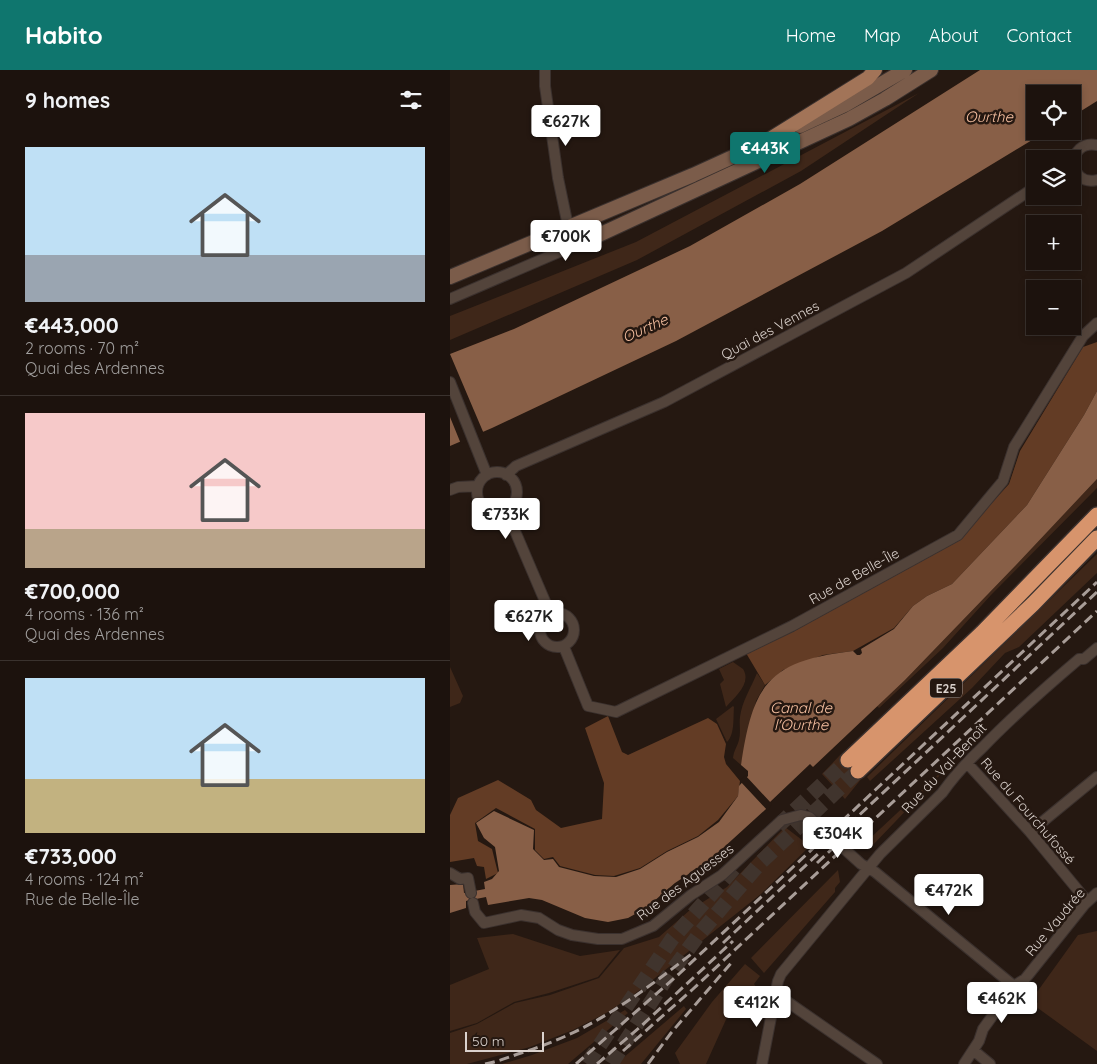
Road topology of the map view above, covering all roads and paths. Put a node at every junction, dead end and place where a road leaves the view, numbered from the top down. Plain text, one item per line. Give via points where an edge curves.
1 (546, 70) edge
2 (875, 70) edge
3 (905, 70) edge
4 (932, 70) edge
5 (762, 144) junction
6 (1097, 145) edge
7 (1080, 150) edge
8 (1081, 177) edge
9 (1097, 180) edge
10 (1026, 193) edge
11 (568, 226) junction
12 (536, 239) junction
13 (581, 242) junction
14 (450, 276) edge
15 (450, 299) edge
16 (1097, 323) edge
17 (450, 382) edge
18 (486, 475) junction
19 (506, 475) junction
20 (478, 486) junction
21 (450, 490) edge
22 (504, 511) junction
23 (1097, 515) edge
24 (1097, 538) edge
25 (550, 613) junction
26 (564, 647) junction
27 (1097, 648) edge
28 (967, 763) junction
29 (1097, 777) edge
30 (1030, 832) junction
31 (869, 868) junction
32 (450, 873) edge
33 (1097, 893) edge
34 (1087, 902) junction
35 (1014, 986) junction
36 (776, 996) junction
37 (973, 1050) junction
38 (762, 1064) edge
39 (877, 1064) edge
40 (964, 1064) edge
41 (990, 1064) edge

1 - 11 street via 545,86
2 - 5 main road via 868,78
3 - 5 main road via 845,105
4 - 13 main road via 849,119
5 - 11 main road
6 - 7 street via 1088,144
8 - 9 street
10 - 19 street, Quai des Vennes via 906,273 664,402 516,466
11 - 12 main road
12 - 13 main road
12 - 14 main road
13 - 15 street
16 - 26 street, Rue de Belle-Île via 1083,336 1014,448 1003,482 958,535 792,626 616,712 588,706
17 - 18 street
18 - 19 street via 498,472
18 - 20 street
19 - 22 street via 517,492 513,504
20 - 21 street
20 - 22 street via 478,501 485,509
22 - 25 street
23 - 24 highway, E25 via 853,765 1033,604
25 - 26 street via 539,626 541,639 552,647
25 - 26 street via 562,613 573,621 572,640
27 - 28 street, Rue du Val-Benoît via 1084,659 1079,659 1015,714
28 - 30 street, Rue du Fourchufossé
28 - 31 street, Rue du Val-Benoît
29 - 30 street
30 - 34 street, Rue du Fourchufossé
31 - 32 street, Rue des Aguesses via 810,817 801,815 782,820 722,875 653,926 622,939 572,935 539,918 521,915 484,923 475,912 468,878
31 - 35 street
31 - 36 street, Rue du Val-Benoît via 781,974
33 - 34 street, Rue Vaudrée
34 - 35 street, Rue Vaudrée via 1025,979
35 - 37 street, Rue Vaudrée via 983,1029
36 - 38 street, Rue du Val-Benoît
36 - 39 street
37 - 40 street, Rue Vaudrée
37 - 41 street

